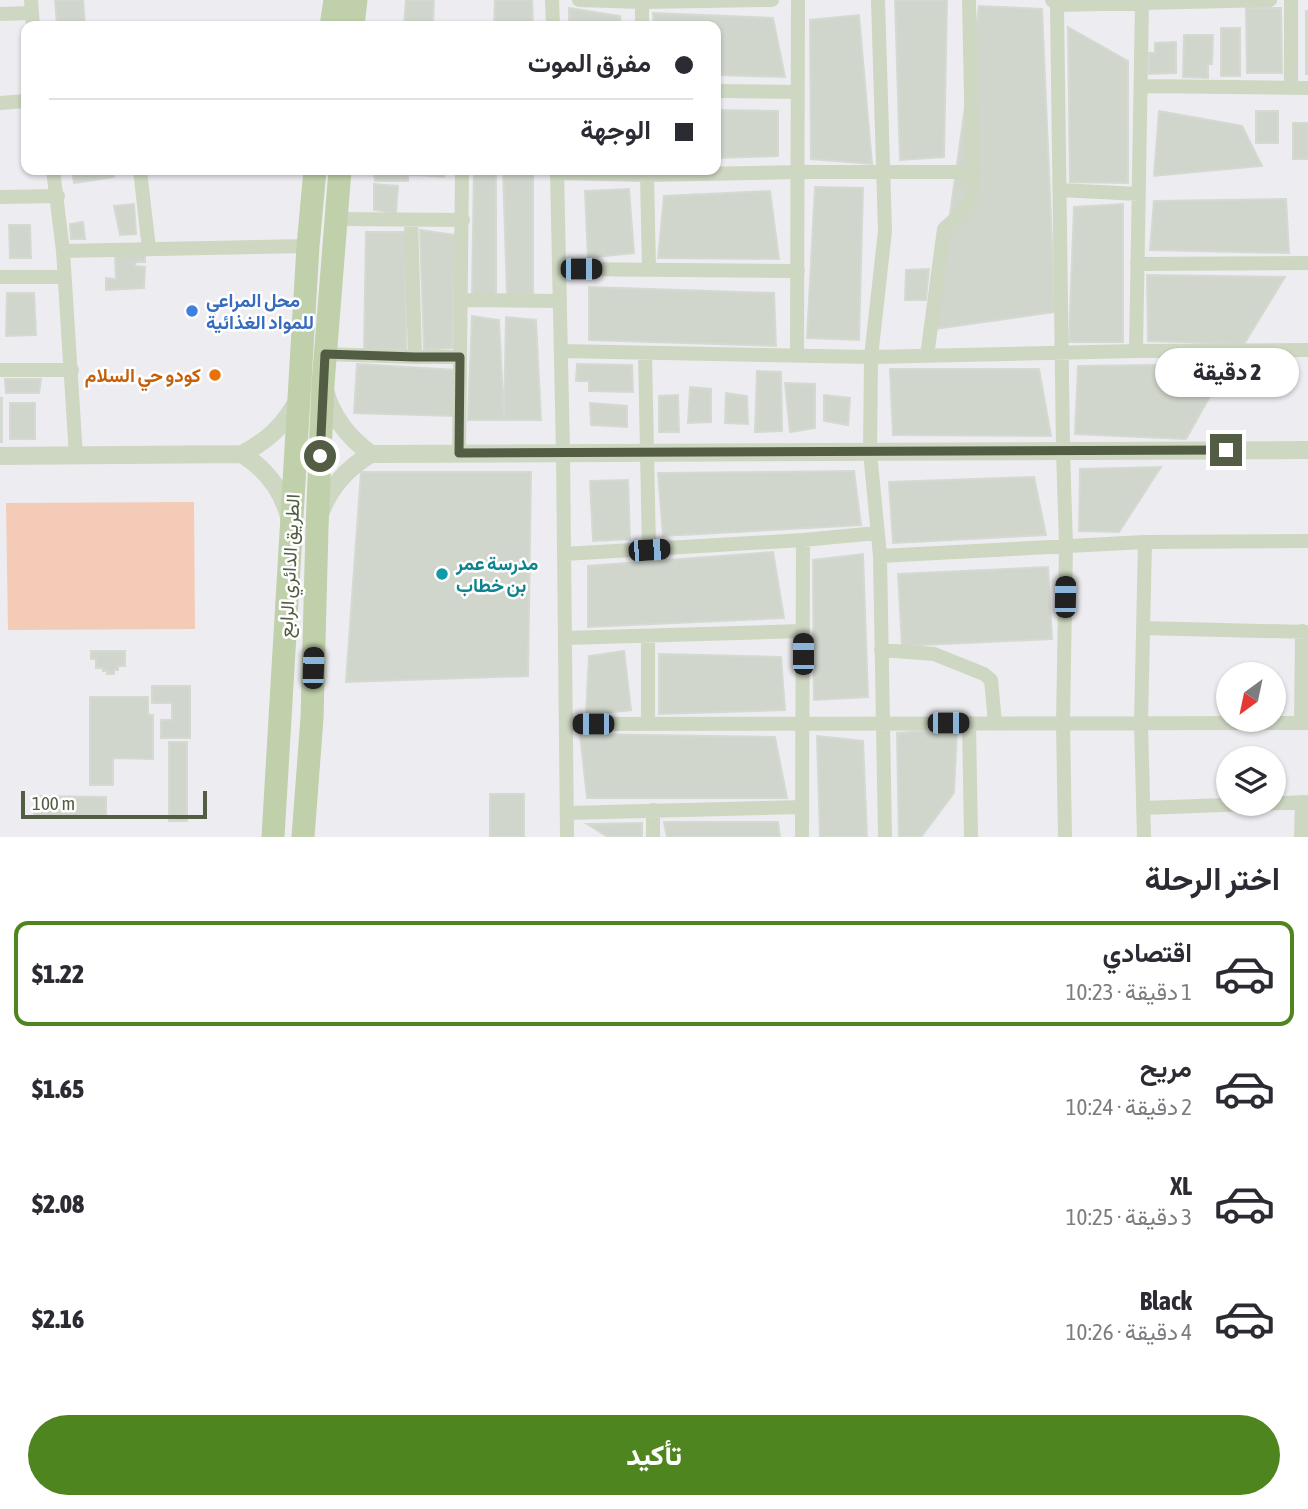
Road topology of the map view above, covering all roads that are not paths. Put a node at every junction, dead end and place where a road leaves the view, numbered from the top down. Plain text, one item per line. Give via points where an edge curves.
1 (335, 0) edge
2 (356, 0) edge
3 (552, 0) edge
4 (579, 0) edge
5 (772, 0) edge
6 (798, 0) edge
7 (878, 0) edge
8 (968, 0) edge
9 (1270, 0) edge
10 (1291, 0) edge
11 (642, 2) junction
12 (1055, 2) edge
13 (1142, 3) junction
14 (32, 13) edge
15 (0, 14) edge
16 (332, 21) edge
17 (354, 21) edge
18 (553, 21) edge
19 (642, 21) edge
20 (1140, 86) junction
21 (1291, 88) junction
22 (1308, 88) edge
23 (721, 91) edge
24 (798, 92) junction
25 (21, 102) edge
26 (0, 103) edge
27 (797, 172) junction
28 (883, 172) junction
29 (973, 172) junction
30 (721, 174) edge
31 (54, 175) edge
32 (141, 175) edge
33 (315, 175) edge
34 (340, 175) edge
35 (462, 175) edge
36 (557, 175) edge
37 (647, 175) edge
38 (1060, 190) junction
39 (1139, 194) junction
40 (58, 196) junction
41 (0, 197) edge
42 (336, 219) junction
43 (411, 220) junction
44 (463, 220) junction
45 (308, 246) junction
46 (149, 249) junction
47 (63, 251) junction
48 (1308, 263) edge
49 (1138, 264) junction
50 (559, 269) junction
51 (649, 269) junction
52 (798, 271) junction
53 (0, 277) edge
54 (64, 277) junction
55 (461, 300) junction
56 (560, 300) junction
57 (1308, 350) edge
58 (561, 351) junction
59 (1136, 351) junction
60 (645, 353) junction
61 (325, 354) junction
62 (1062, 354) junction
63 (797, 355) junction
64 (927, 356) junction
65 (415, 357) junction
66 (460, 357) junction
67 (871, 357) junction
68 (0, 370) edge
69 (72, 370) junction
70 (323, 384) junction
71 (299, 396) junction
72 (1308, 450) edge
73 (1063, 451) junction
74 (870, 452) junction
75 (459, 453) junction
76 (563, 453) junction
77 (648, 453) junction
78 (242, 454) junction
79 (371, 454) junction
80 (0, 456) edge
81 (76, 456) junction
82 (290, 528) junction
83 (317, 528) junction
84 (877, 534) junction
85 (803, 540) junction
86 (1308, 541) edge
87 (1145, 542) junction
88 (1066, 546) junction
89 (649, 550) junction
90 (564, 554) junction
91 (880, 556) junction
92 (1143, 628) junction
93 (803, 631) junction
94 (1305, 631) edge
95 (648, 636) junction
96 (565, 638) junction
97 (881, 650) junction
98 (648, 723) junction
99 (803, 723) junction
100 (883, 723) junction
101 (969, 723) junction
102 (995, 723) junction
103 (1063, 723) junction
104 (1141, 723) junction
105 (1304, 723) edge
106 (566, 724) junction
107 (1305, 802) edge
108 (802, 807) junction
109 (1143, 808) junction
110 (653, 810) junction
111 (567, 813) junction
112 (273, 837) edge
113 (303, 837) edge
114 (567, 837) edge
115 (653, 837) edge
116 (802, 837) edge
117 (885, 837) edge
118 (971, 837) edge
119 (1065, 837) edge
120 (1144, 837) edge
121 (1301, 837) edge

1 - 16 main road
2 - 17 main road
3 - 18 street
4 - 11 street
5 - 11 street
6 - 24 street
7 - 28 street
8 - 29 street
9 - 13 street
10 - 21 street
11 - 19 street
12 - 13 street
12 - 38 street
13 - 20 street
14 - 15 street
20 - 21 street
20 - 39 street
21 - 22 street
23 - 24 street
24 - 27 street
25 - 26 street
27 - 28 street
27 - 30 street
27 - 52 street
28 - 29 street
28 - 67 street via 885,231
29 - 64 street via 970,201 944,229
31 - 40 street
32 - 46 street
33 - 45 main road, الطريق الدائري الرابع
34 - 42 main road, الطريق الدائري الرابع
35 - 44 street
36 - 50 street
37 - 51 street
38 - 39 street
38 - 62 street
39 - 49 street
40 - 41 street
40 - 47 street
42 - 43 street
42 - 61 main road, الطريق الدائري الرابع
43 - 44 street
43 - 65 street
44 - 55 street
45 - 46 street
45 - 71 main road, الطريق الدائري الرابع
46 - 47 street
47 - 54 street
48 - 49 street
49 - 59 street
50 - 51 street
50 - 56 street
51 - 52 street
52 - 63 street
53 - 54 street
54 - 69 street
55 - 56 street
55 - 66 street
56 - 58 street
57 - 59 street
58 - 60 street
58 - 76 street
59 - 62 street
60 - 63 street
60 - 77 street
61 - 65 street
61 - 70 main road, الطريق الدائري الرابع
62 - 64 street
62 - 73 street
63 - 67 street
64 - 67 street
65 - 66 street
66 - 75 street
67 - 74 street
68 - 69 street
69 - 81 street
70 - 79 street via 342,427
70 - 83 main road, الطريق الدائري الرابع
71 - 78 street via 271,437
71 - 82 main road, الطريق الدائري الرابع
72 - 73 street
73 - 74 street
73 - 88 street
74 - 77 street
74 - 84 street
75 - 76 street
75 - 79 street
76 - 77 street
76 - 90 street
77 - 89 street
78 - 81 street
78 - 82 street via 275,485
79 - 83 street via 335,484
80 - 81 street
82 - 112 main road, الطريق الدائري الرابع
83 - 113 main road, الطريق الدائري الرابع via 312,718
84 - 85 street
84 - 91 street
85 - 89 street
85 - 93 street
86 - 87 street
87 - 88 street
87 - 92 street
88 - 91 street
88 - 103 street
89 - 90 street
90 - 96 street
91 - 97 street
92 - 94 street
92 - 104 street
93 - 95 street
93 - 99 street
94 - 105 street
95 - 96 street
95 - 98 street
96 - 106 street
97 - 100 street
97 - 102 street via 934,653 984,674 991,680
98 - 99 street
98 - 106 street
99 - 100 street
99 - 108 street
100 - 101 street
100 - 117 street
101 - 102 street
101 - 118 street
102 - 103 street
103 - 104 street
103 - 119 street
104 - 105 street
104 - 109 street
106 - 111 street
107 - 109 street
107 - 121 street
108 - 110 street
108 - 116 street
109 - 120 street
110 - 111 street
110 - 115 street
111 - 114 street

